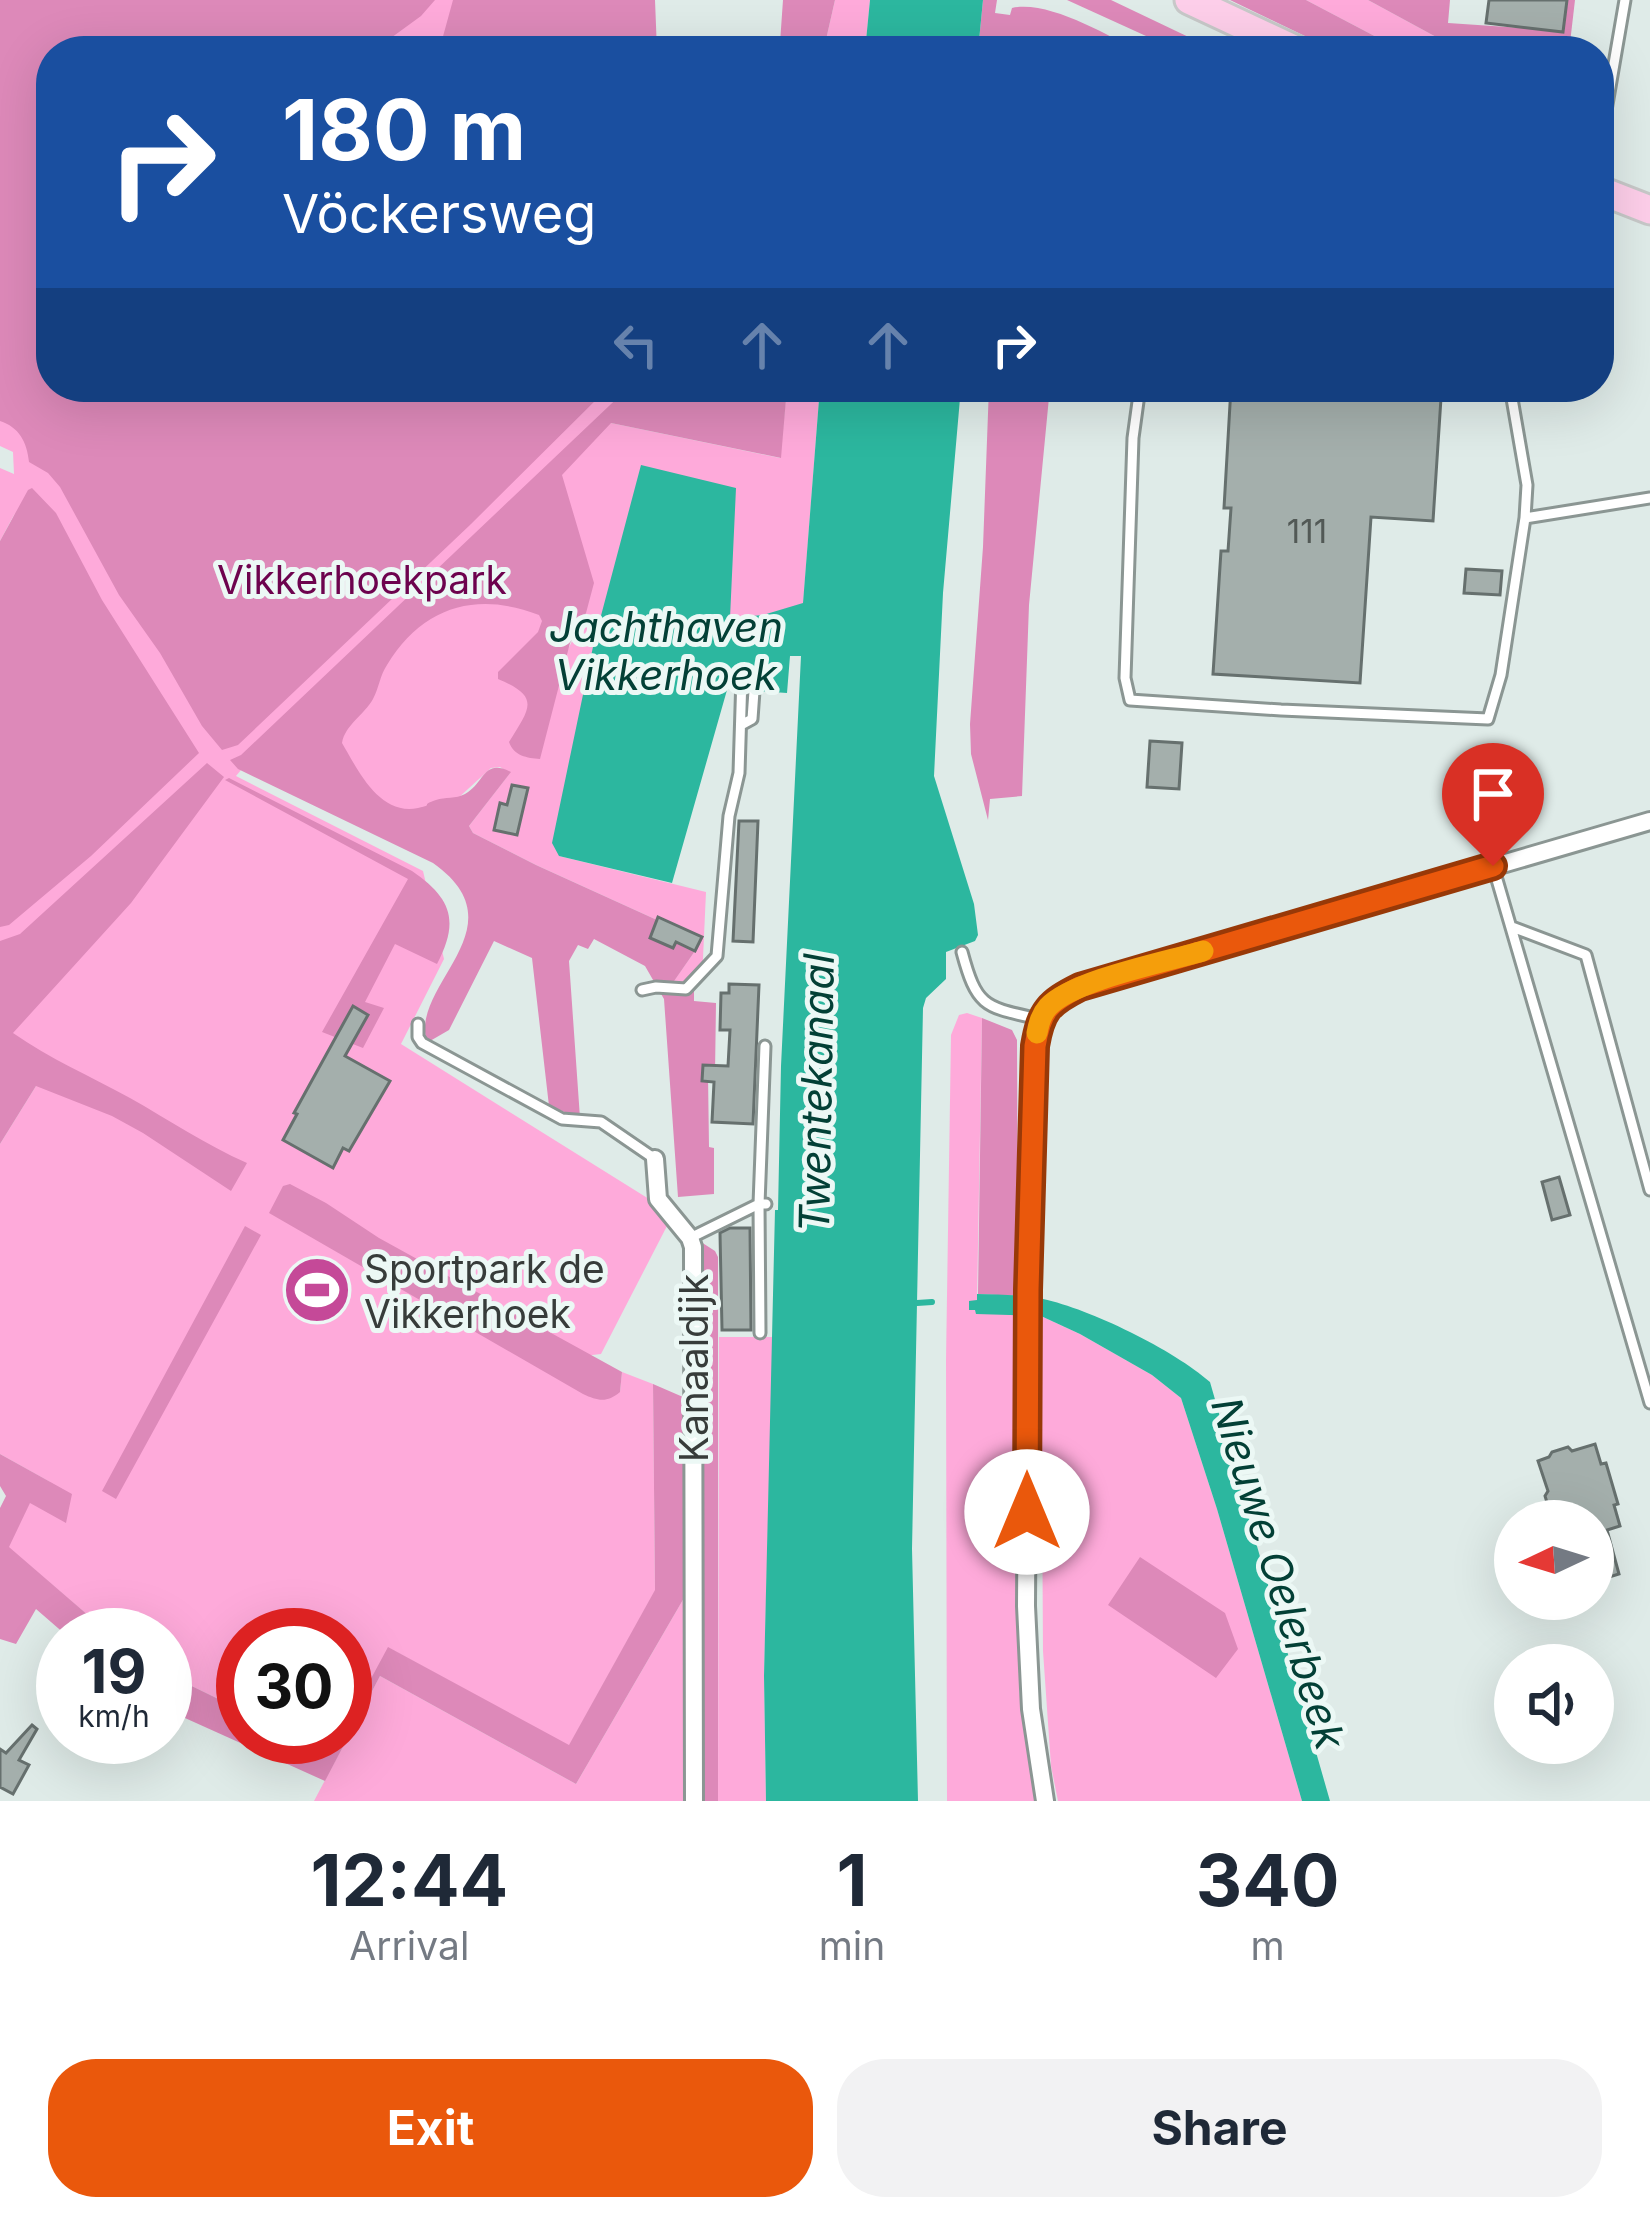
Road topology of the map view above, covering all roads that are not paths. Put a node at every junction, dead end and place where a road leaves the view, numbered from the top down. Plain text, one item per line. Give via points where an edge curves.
1 (1189, 0) edge
2 (1625, 0) edge
3 (1266, 36) edge
4 (1614, 64) edge
5 (1614, 196) edge
6 (1650, 210) edge
7 (1138, 402) edge
8 (1512, 402) edge
9 (1650, 498) edge
10 (1525, 518) junction
11 (742, 676) dead end
12 (754, 691) dead end
13 (741, 725) junction
14 (1650, 820) edge
15 (1493, 866) junction
16 (1512, 927) junction
17 (962, 952) dead end
18 (642, 990) dead end
19 (1040, 1019) junction
20 (418, 1024) dead end
21 (765, 1046) dead end
22 (655, 1159) joint
23 (1650, 1190) edge
24 (763, 1204) junction
25 (691, 1238) junction
26 (760, 1333) dead end
27 (1650, 1403) edge
28 (694, 1801) edge
29 (1045, 1801) edge

1 - 3 main road
2 - 4 lane
5 - 6 main road
7 - 10 lane via 1130,700 1488,719
8 - 10 lane
9 - 10 lane
11 - 13 lane
12 - 13 lane via 752,719
13 - 18 lane via 717,956 686,989
14 - 15 street
15 - 16 lane
15 - 19 street via 1080,987
16 - 23 lane via 1586,956
16 - 27 lane
17 - 19 lane via 981,1000
19 - 29 street via 1028,1290 1027,1664
20 - 22 lane, Kanaaldijk via 422,1043 562,1119 601,1122
21 - 24 lane
22 - 25 street, Kanaaldijk via 658,1199
24 - 25 lane
24 - 26 lane
25 - 28 street, Kanaaldijk

